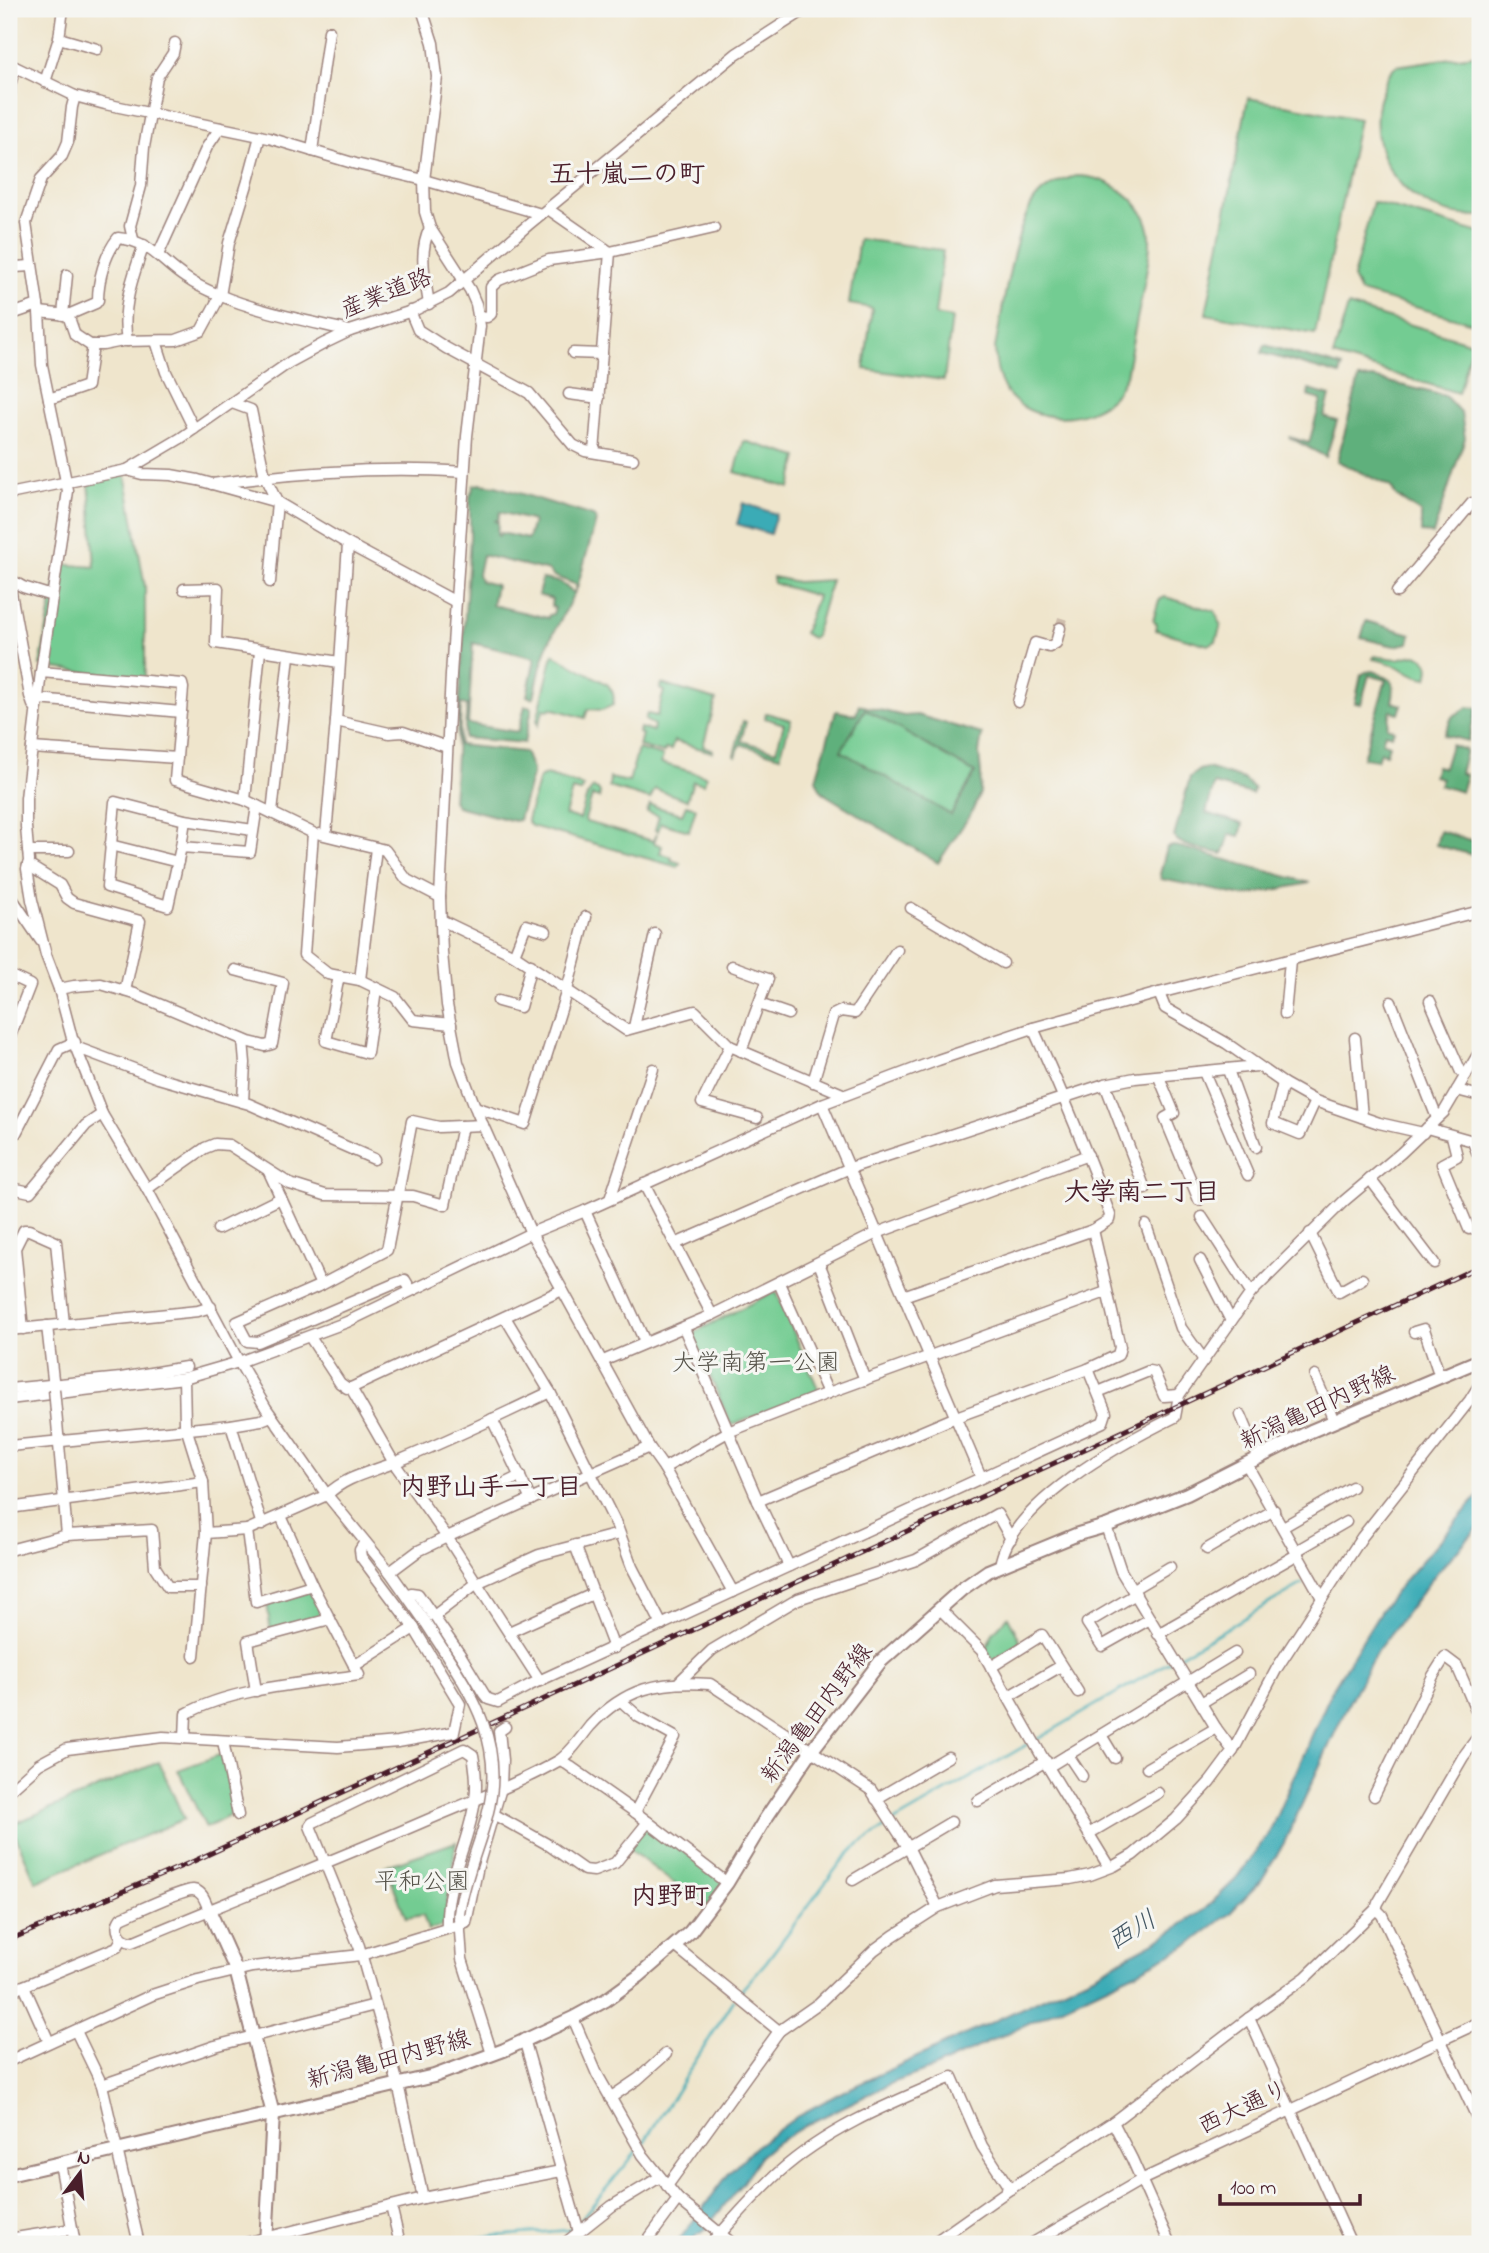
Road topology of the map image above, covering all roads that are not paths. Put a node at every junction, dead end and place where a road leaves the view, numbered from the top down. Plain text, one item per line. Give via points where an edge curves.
1 (63, 9) edge
2 (422, 9) edge
3 (806, 9) edge
4 (329, 32) dead end
5 (60, 38) junction
6 (175, 43) dead end
7 (97, 49) dead end
8 (12, 65) edge
9 (45, 82) junction
10 (75, 96) junction
11 (9, 111) edge
12 (151, 112) junction
13 (220, 128) junction
14 (260, 136) junction
15 (312, 151) junction
16 (424, 180) junction
17 (544, 211) junction
18 (430, 228) junction
19 (714, 228) dead end
20 (133, 239) junction
21 (145, 245) junction
22 (610, 252) junction
23 (159, 255) junction
24 (31, 266) junction
25 (9, 272) edge
26 (66, 275) dead end
27 (465, 281) junction
28 (220, 296) junction
29 (429, 304) junction
30 (38, 308) junction
31 (410, 311) junction
32 (9, 315) edge
33 (65, 315) junction
34 (479, 316) junction
35 (350, 331) junction
36 (127, 341) junction
37 (156, 341) junction
38 (93, 345) junction
39 (573, 353) dead end
40 (602, 354) junction
41 (474, 362) junction
42 (569, 394) dead end
43 (598, 398) junction
44 (49, 399) junction
45 (232, 403) junction
46 (194, 429) junction
47 (594, 453) junction
48 (633, 459) dead end
49 (127, 470) junction
50 (464, 472) junction
51 (265, 477) junction
52 (67, 483) junction
53 (212, 484) junction
54 (9, 494) edge
55 (277, 502) junction
56 (1472, 503) dead end
57 (348, 544) junction
58 (9, 580) edge
59 (270, 582) dead end
60 (184, 589) dead end
61 (1397, 592) dead end
62 (52, 596) junction
63 (456, 602) junction
64 (1060, 628) tunnel mouth
65 (260, 651) junction
66 (289, 656) junction
67 (339, 662) junction
68 (41, 672) junction
69 (1018, 702) dead end
70 (38, 704) junction
71 (181, 712) junction
72 (336, 721) junction
73 (447, 747) junction
74 (32, 748) junction
75 (177, 758) junction
76 (245, 800) junction
77 (257, 806) junction
78 (272, 813) junction
79 (185, 820) junction
80 (253, 830) junction
81 (313, 833) junction
82 (326, 834) junction
83 (110, 845) junction
84 (181, 847) junction
85 (376, 848) junction
86 (28, 850) junction
87 (69, 851) dead end
88 (178, 862) junction
89 (28, 865) junction
90 (9, 894) edge
91 (440, 897) junction
92 (911, 908) dead end
93 (1480, 911) edge
94 (586, 918) dead end
95 (441, 920) junction
96 (546, 931) dead end
97 (655, 934) dead end
98 (43, 944) junction
99 (897, 950) dead end
100 (514, 955) junction
101 (1290, 961) junction
102 (1003, 962) dead end
103 (531, 965) junction
104 (732, 966) dead end
105 (235, 970) dead end
106 (9, 975) edge
107 (339, 976) junction
108 (360, 980) junction
109 (60, 989) junction
110 (376, 989) junction
111 (567, 990) junction
112 (125, 991) junction
113 (1159, 993) junction
114 (498, 1000) dead end
115 (1430, 1000) dead end
116 (1391, 1002) dead end
117 (759, 1004) junction
118 (788, 1014) dead end
119 (1285, 1014) dead end
120 (451, 1024) junction
121 (634, 1027) junction
122 (1033, 1028) junction
123 (9, 1038) edge
124 (1354, 1038) dead end
125 (243, 1040) junction
126 (76, 1045) junction
127 (730, 1046) junction
128 (741, 1051) junction
129 (1480, 1051) edge
130 (1257, 1066) junction
131 (653, 1069) dead end
132 (1228, 1070) junction
133 (1204, 1072) junction
134 (1466, 1074) junction
135 (1159, 1077) junction
136 (813, 1082) junction
137 (1283, 1083) junction
138 (1105, 1084) junction
139 (1457, 1090) junction
140 (845, 1095) junction
141 (1480, 1096) edge
142 (1065, 1097) junction
143 (1315, 1101) junction
144 (243, 1102) junction
145 (822, 1104) junction
146 (475, 1107) junction
147 (102, 1114) junction
148 (1362, 1117) junction
149 (757, 1118) dead end
150 (1437, 1118) junction
151 (483, 1125) junction
152 (463, 1126) junction
153 (1425, 1131) junction
154 (16, 1133) dead end
155 (1452, 1136) junction
156 (1477, 1142) edge
157 (1256, 1147) dead end
158 (1088, 1155) junction
159 (374, 1159) dead end
160 (1480, 1159) edge
161 (850, 1168) junction
162 (269, 1172) junction
163 (1248, 1175) dead end
164 (1370, 1179) junction
165 (643, 1184) junction
166 (9, 1185) edge
167 (147, 1189) junction
168 (1145, 1189) dead end
169 (398, 1196) junction
170 (281, 1198) junction
171 (610, 1199) junction
172 (1199, 1200) dead end
173 (585, 1211) junction
174 (1202, 1217) dead end
175 (1146, 1225) dead end
176 (218, 1229) dead end
177 (1469, 1229) dead end
178 (1093, 1230) junction
179 (531, 1233) junction
180 (877, 1233) junction
181 (1310, 1233) junction
182 (675, 1244) junction
183 (1200, 1260) dead end
184 (819, 1263) junction
185 (1434, 1263) dead end
186 (1362, 1279) dead end
187 (779, 1283) junction
188 (321, 1285) junction
189 (411, 1290) junction
190 (562, 1290) junction
191 (1106, 1292) junction
192 (1251, 1293) junction
193 (905, 1295) junction
194 (211, 1307) junction
195 (712, 1315) junction
196 (505, 1317) junction
197 (1231, 1321) junction
198 (64, 1324) junction
199 (47, 1326) junction
200 (684, 1328) junction
201 (23, 1329) junction
202 (9, 1331) edge
203 (1414, 1332) dead end
204 (310, 1337) junction
205 (645, 1342) junction
206 (931, 1356) junction
207 (1204, 1360) junction
208 (1480, 1360) edge
209 (603, 1361) junction
210 (239, 1363) junction
211 (186, 1367) dead end
212 (1088, 1368) junction
213 (1315, 1376) dead end
214 (1440, 1377) junction
215 (184, 1378) junction
216 (865, 1380) junction
217 (1480, 1384) edge
218 (54, 1387) junction
219 (351, 1388) junction
220 (9, 1389) edge
221 (550, 1392) junction
222 (828, 1392) junction
223 (1098, 1392) junction
224 (1179, 1395) junction
225 (9, 1399) edge
226 (1241, 1415) dead end
227 (271, 1416) junction
228 (956, 1417) junction
229 (492, 1419) junction
230 (1334, 1421) junction
231 (231, 1425) junction
232 (186, 1430) junction
233 (728, 1432) junction
234 (59, 1440) junction
235 (9, 1446) edge
236 (649, 1447) junction
237 (1253, 1461) junction
238 (394, 1463) junction
239 (664, 1468) junction
240 (590, 1474) junction
241 (520, 1476) junction
242 (981, 1477) junction
243 (203, 1482) junction
244 (1352, 1487) dead end
245 (491, 1490) dead end
246 (327, 1495) junction
247 (65, 1500) junction
248 (531, 1500) junction
249 (758, 1501) junction
250 (9, 1508) edge
251 (1274, 1510) junction
252 (281, 1516) junction
253 (1346, 1522) dead end
254 (262, 1525) junction
255 (1105, 1526) junction
256 (1283, 1527) junction
257 (247, 1530) junction
258 (206, 1533) junction
259 (619, 1534) junction
260 (67, 1535) junction
261 (447, 1537) junction
262 (1011, 1538) junction
263 (365, 1542) junction
264 (575, 1545) junction
265 (1207, 1549) dead end
266 (9, 1550) edge
267 (1297, 1552) junction
268 (789, 1566) junction
269 (1000, 1566) junction
270 (1170, 1567) dead end
271 (390, 1572) junction
272 (477, 1583) junction
273 (312, 1585) junction
274 (201, 1587) junction
275 (1135, 1591) junction
276 (733, 1592) junction
277 (593, 1594) junction
278 (1322, 1598) junction
279 (940, 1609) junction
280 (330, 1619) junction
281 (1150, 1619) junction
282 (430, 1620) junction
283 (662, 1625) junction
284 (414, 1628) junction
285 (509, 1632) junction
286 (1158, 1634) junction
287 (614, 1648) junction
288 (1235, 1653) dead end
289 (194, 1656) dead end
290 (1062, 1666) junction
291 (354, 1667) junction
292 (992, 1667) junction
293 (1249, 1674) dead end
294 (540, 1681) junction
295 (680, 1681) junction
296 (1188, 1682) junction
297 (256, 1691) junction
298 (1078, 1692) dead end
299 (1009, 1696) junction
300 (621, 1701) junction
301 (1201, 1703) junction
302 (1480, 1719) edge
303 (505, 1727) dead end
304 (1216, 1728) junction
305 (1480, 1734) edge
306 (1101, 1735) junction
307 (185, 1738) junction
308 (223, 1741) junction
309 (812, 1750) junction
310 (1233, 1751) junction
311 (1068, 1755) junction
312 (948, 1757) dead end
313 (1115, 1758) dead end
314 (561, 1760) junction
315 (1047, 1764) junction
316 (1147, 1769) dead end
317 (1082, 1776) dead end
318 (501, 1788) junction
319 (9, 1791) edge
320 (1158, 1793) dead end
321 (1374, 1796) dead end
322 (876, 1799) junction
323 (475, 1800) junction
324 (978, 1801) dead end
325 (635, 1812) junction
326 (238, 1815) dead end
327 (495, 1815) junction
328 (648, 1822) junction
329 (951, 1822) dead end
330 (1090, 1833) junction
331 (908, 1847) junction
332 (326, 1864) junction
333 (1109, 1867) junction
334 (853, 1880) dead end
335 (727, 1883) junction
336 (938, 1907) junction
337 (1376, 1909) junction
338 (209, 1910) junction
339 (459, 1919) junction
340 (447, 1928) junction
341 (122, 1939) junction
342 (676, 1946) junction
343 (361, 1955) junction
344 (236, 1970) junction
345 (24, 1986) junction
346 (9, 1992) edge
347 (375, 2005) junction
348 (573, 2018) junction
349 (1249, 2018) junction
350 (1480, 2022) edge
351 (76, 2031) junction
352 (779, 2031) junction
353 (252, 2035) junction
354 (524, 2039) junction
355 (1440, 2039) junction
356 (49, 2042) junction
357 (492, 2054) junction
358 (666, 2054) dead end
359 (9, 2061) edge
360 (398, 2084) junction
361 (102, 2085) junction
362 (610, 2098) junction
363 (1291, 2111) junction
364 (273, 2114) junction
365 (1113, 2122) junction
366 (1480, 2124) edge
367 (117, 2151) junction
368 (60, 2164) junction
369 (561, 2171) junction
370 (9, 2175) edge
371 (1140, 2180) junction
372 (663, 2182) junction
373 (1010, 2189) junction
374 (423, 2198) junction
375 (678, 2199) junction
376 (391, 2206) junction
377 (72, 2229) junction
378 (579, 2232) junction
379 (718, 2232) junction
380 (9, 2239) edge
381 (266, 2241) edge
382 (75, 2244) edge
383 (139, 2244) edge
384 (242, 2244) edge
385 (400, 2244) edge
386 (564, 2244) edge
387 (645, 2244) edge
388 (711, 2244) edge
389 (733, 2244) edge
390 (932, 2244) edge
391 (1031, 2244) edge
392 (1170, 2244) edge
393 (1351, 2244) edge

1 - 5 street
2 - 16 street via 437,77
3 - 17 street, 産業道路 via 736,54
4 - 15 street
5 - 7 street
5 - 9 street
6 - 12 street via 158,78
8 - 9 street
8 - 11 street
9 - 10 street
10 - 12 street
10 - 24 street via 68,142 41,179 26,223
12 - 13 street
12 - 20 street via 141,186 130,226
13 - 14 street
13 - 23 street
14 - 15 street
14 - 28 street via 229,243
15 - 16 street
16 - 17 street
16 - 18 street
17 - 22 street
17 - 27 street, 産業道路
18 - 27 street
18 - 29 street via 423,249
19 - 22 street
20 - 21 street
20 - 33 street via 115,241 101,276 98,300
21 - 23 street
21 - 36 street via 132,275
22 - 34 street via 549,260 499,280 491,287 491,314
22 - 40 street
23 - 28 street via 185,278
24 - 25 street
24 - 30 street
26 - 33 street
27 - 29 street, 産業道路
27 - 34 street
28 - 35 street
28 - 37 street via 201,331
29 - 31 street, 産業道路
30 - 32 street
30 - 33 street
30 - 44 street
31 - 35 street, 産業道路
31 - 41 street via 418,330
33 - 38 street via 75,335
34 - 41 street
35 - 45 street, 産業道路 via 290,362
36 - 37 street
36 - 38 street
37 - 46 street
38 - 44 street via 87,386
39 - 40 street
40 - 43 street
41 - 47 street via 529,393 573,445
41 - 50 street
42 - 43 street
43 - 47 street
44 - 52 street
45 - 46 street, 産業道路
45 - 51 street via 251,410
46 - 49 street, 産業道路
47 - 48 street
49 - 52 street, 産業道路
49 - 53 street
50 - 51 street via 422,469
50 - 63 street
51 - 53 street
51 - 55 street
52 - 54 street, 産業道路
52 - 62 street
53 - 55 street
55 - 57 street
55 - 59 street
56 - 61 street
57 - 63 street
57 - 67 street
58 - 62 street
58 - 70 street via 30,696 33,705
60 - 65 street via 218,588 216,643
62 - 68 street
63 - 73 street
64 - 69 street via 1056,643 1049,647 1035,643
65 - 66 street
65 - 76 street
66 - 67 street
66 - 78 street
67 - 72 street
68 - 70 street
68 - 71 street via 180,684
70 - 71 street
70 - 74 street
71 - 75 street
72 - 73 street via 403,732
72 - 82 street
73 - 91 street
74 - 75 street
74 - 86 street via 26,798
75 - 76 street via 175,780
76 - 77 street
77 - 78 street
77 - 80 street
78 - 81 street
79 - 80 street
79 - 83 street via 115,802
79 - 84 street
80 - 84 street via 250,852
81 - 82 street
81 - 107 street via 304,955 328,974
82 - 85 street
83 - 88 street
83 - 88 street via 107,887 168,906
84 - 88 street
85 - 91 street via 385,850 407,880
85 - 108 street
86 - 87 street
86 - 89 street
89 - 98 street
89 - 112 street via 60,885 74,903 140,920
90 - 98 street
91 - 95 street
92 - 102 street
93 - 101 street
94 - 111 street
95 - 100 street
95 - 120 street
96 - 100 street via 526,925
97 - 121 street
98 - 109 street
99 - 136 street via 855,1013 833,1015
100 - 103 street
101 - 113 street
101 - 119 street
103 - 111 street
103 - 114 street via 520,1007
104 - 117 street via 768,979
105 - 125 street via 284,983 272,1044
106 - 123 street via 30,985
107 - 108 street
107 - 110 street via 326,1041 367,1053
108 - 110 street
109 - 112 street via 101,984
109 - 126 street
110 - 120 street via 395,997 413,1020
111 - 121 street via 626,1030
111 - 146 street via 525,1124
112 - 125 street
113 - 122 street
113 - 130 street via 1165,1008
115 - 134 street via 1461,1072
116 - 150 street
117 - 118 street
117 - 128 street
120 - 146 street via 458,1062
121 - 127 street via 695,1011
122 - 140 street
122 - 142 street
124 - 148 street
125 - 144 street
126 - 144 street via 158,1078
126 - 147 street
126 - 154 street via 59,1049
127 - 128 street
127 - 149 street via 702,1103
128 - 136 street
129 - 134 street
130 - 132 street
130 - 137 street
131 - 171 street
132 - 133 street
132 - 157 street
133 - 135 street
133 - 163 street
134 - 139 street
135 - 138 street
135 - 172 street via 1174,1114 1165,1118
136 - 140 street
137 - 143 street
137 - 143 street via 1273,1123 1300,1134
138 - 142 street
138 - 168 street
139 - 141 street
139 - 150 street
140 - 145 street
142 - 158 street
142 - 161 street
143 - 148 street
144 - 159 street
145 - 161 street
145 - 165 street
146 - 151 street
147 - 166 street via 86,1125 30,1192
147 - 167 street
148 - 153 street
150 - 153 street
151 - 152 street
151 - 179 street
152 - 169 street via 439,1128 412,1121
152 - 169 street via 445,1205
153 - 155 street
153 - 164 street
155 - 156 street
155 - 177 street via 1457,1156 1442,1164
156 - 160 street
158 - 178 street via 1110,1215 1110,1220
158 - 180 street
161 - 180 street
161 - 182 street
162 - 167 street via 229,1146 215,1144
162 - 169 street via 325,1195
162 - 170 street
164 - 181 street
164 - 185 street
165 - 171 street
165 - 182 street
167 - 194 street
169 - 188 street via 387,1250
170 - 176 street
170 - 188 street
171 - 173 street
173 - 179 street
173 - 205 street
174 - 192 street
175 - 207 street via 1181,1328
178 - 191 street
178 - 193 street
179 - 189 street
179 - 190 street
180 - 184 street
180 - 193 street
181 - 186 street via 1339,1292
181 - 192 street
182 - 195 street
183 - 197 street
184 - 187 street
184 - 216 street
187 - 195 street
187 - 222 street
188 - 189 street via 237,1322 247,1341 258,1342 405,1280
189 - 204 street
190 - 196 street
190 - 209 street
191 - 206 street
191 - 212 street via 1120,1352
192 - 197 street
193 - 206 street
194 - 198 street
194 - 210 street
195 - 200 street
196 - 219 street
196 - 221 street
197 - 207 street
198 - 199 street
198 - 201 street via 56,1242 24,1230 15,1248
199 - 201 street
199 - 218 street
200 - 205 street
200 - 233 street
201 - 202 street
203 - 214 street via 1424,1328
204 - 210 street
204 - 219 street via 340,1383
205 - 209 street
206 - 216 street
206 - 228 street
207 - 224 street
208 - 214 main road, 新潟亀田内野線
209 - 236 street
210 - 215 street
210 - 227 street
211 - 218 street
212 - 223 street
212 - 228 street
213 - 230 street
214 - 230 main road, 新潟亀田内野線
215 - 225 street
215 - 232 street
216 - 222 street
217 - 278 street via 1362,1536
218 - 220 street
218 - 234 street, bridge
219 - 238 street
221 - 229 street
221 - 240 street
222 - 233 street
223 - 224 street via 1149,1371 1154,1372 1164,1396
223 - 242 street via 1106,1413 1103,1422
224 - 262 street via 1175,1417 1130,1438 1058,1488
226 - 237 street
227 - 231 street
227 - 246 street
228 - 242 street
228 - 249 street
229 - 238 street
229 - 241 street
230 - 237 main road, 新潟亀田内野線
231 - 232 street
231 - 254 street
232 - 234 street
232 - 243 street
233 - 239 street
233 - 249 street
234 - 235 street
234 - 247 street
236 - 239 street
236 - 240 street
237 - 251 street
237 - 255 main road, 新潟亀田内野線 via 1187,1494
238 - 246 street via 365,1472
238 - 261 street
239 - 276 street
240 - 248 street
240 - 259 street
241 - 245 street
241 - 248 street
242 - 268 street
243 - 247 street
243 - 258 street
244 - 256 street
246 - 252 street
246 - 263 street
247 - 250 street
247 - 260 street
248 - 261 street
249 - 268 street
251 - 256 street
251 - 265 street
252 - 254 street
252 - 273 street
253 - 267 street
254 - 257 street
255 - 269 main road, 新潟亀田内野線
255 - 275 street via 1121,1571
256 - 267 street
257 - 258 street
257 - 273 street via 256,1602
258 - 274 street
259 - 264 street
259 - 283 street
260 - 266 street
260 - 274 street via 152,1530 155,1567 168,1587
261 - 271 street
261 - 272 street
262 - 269 street via 1002,1551
262 - 295 street via 997,1514 916,1560 797,1598 712,1650
263 - 271 street
263 - 284 street via 361,1558
264 - 272 street
264 - 277 street
267 - 278 street
267 - 286 street
268 - 276 street
269 - 279 main road, 新潟亀田内野線
270 - 275 street
271 - 282 street
272 - 282 street
272 - 285 street
273 - 280 street
274 - 289 street
275 - 281 street
275 - 281 street via 1087,1623 1102,1646
276 - 283 street
277 - 285 street
277 - 287 street
278 - 310 street via 1277,1668
279 - 292 street
279 - 309 main road, 新潟亀田内野線 via 880,1662
280 - 291 street
280 - 297 street via 248,1641
281 - 286 street
282 - 294 street via 488,1699 498,1702
282 - 339 street, bridge via 473,1699 493,1759 487,1816 466,1879
283 - 287 street
284 - 291 street
284 - 308 street via 460,1704 454,1732 338,1747
285 - 294 street
286 - 296 street
287 - 294 street
288 - 296 street
290 - 292 street via 1042,1635
290 - 298 street
290 - 299 street
291 - 297 street via 359,1675
292 - 299 street
293 - 301 street
295 - 300 street via 642,1689
295 - 309 street via 710,1684
296 - 301 street
296 - 306 street
297 - 307 street via 202,1704 186,1714
299 - 315 street
300 - 314 street via 596,1719
300 - 325 street via 675,1737
301 - 304 street
302 - 321 street via 1457,1666 1445,1657
303 - 318 street via 499,1731
304 - 310 street
304 - 316 street
305 - 337 street
306 - 311 street
306 - 313 street
307 - 308 street
307 - 319 street via 67,1749 39,1764
308 - 326 street
309 - 322 street via 871,1790
309 - 335 main road, 新潟亀田内野線
310 - 333 street via 1176,1819 1133,1856
311 - 315 street
311 - 317 street
312 - 322 street
314 - 318 street
314 - 325 street
315 - 324 street
315 - 330 street
318 - 323 street
318 - 327 street
320 - 330 street
322 - 331 street
323 - 332 street
323 - 332 street via 473,1755 460,1750 312,1823
323 - 340 street via 449,1892
325 - 328 street
327 - 328 street via 584,1870 594,1871 615,1863
327 - 339 street via 466,1923
328 - 335 street
329 - 331 street
330 - 333 street
331 - 334 street
331 - 336 street
332 - 338 street
332 - 343 street
333 - 336 street via 1080,1877 995,1885
335 - 342 main road, 新潟亀田内野線
336 - 352 street via 874,1950 819,2003
337 - 349 street via 1306,1977
337 - 355 street
338 - 341 street via 132,1942
338 - 341 street via 199,1892 187,1890 121,1918 117,1927
338 - 344 main road
339 - 340 street
339 - 357 street via 462,1959
340 - 343 street
341 - 345 street via 117,1947
342 - 348 main road, 新潟亀田内野線 via 606,2000
342 - 352 street
343 - 344 street
343 - 347 street
344 - 351 street via 152,1995
344 - 353 main road
345 - 346 street
345 - 356 street
347 - 353 street
347 - 360 street
348 - 354 main road, 新潟亀田内野線
348 - 362 street
349 - 363 street
349 - 365 street
350 - 355 street, 西大通り
351 - 356 street
351 - 361 street
352 - 372 street
353 - 361 street
353 - 364 main road
354 - 357 main road, 新潟亀田内野線
354 - 369 street
355 - 363 street, 西大通り
355 - 366 street
356 - 359 street
357 - 360 main road, 新潟亀田内野線
358 - 362 street
360 - 364 main road, 新潟亀田内野線
360 - 374 street
361 - 367 street
362 - 372 street
363 - 371 street, 西大通り
363 - 393 street
364 - 367 main road, 新潟亀田内野線
364 - 381 main road
365 - 371 street
365 - 373 street
367 - 368 main road, 新潟亀田内野線
367 - 383 street
368 - 370 main road, 新潟亀田内野線
368 - 377 street
369 - 374 street
369 - 378 street
371 - 391 street, 西大通り
371 - 392 street
372 - 375 street
372 - 378 street via 612,2206
373 - 379 street via 982,2146 953,2077 876,2109 836,2132 780,2172
373 - 390 street
374 - 376 street
375 - 379 street
375 - 387 street
376 - 381 street
376 - 385 street
377 - 380 street
377 - 382 street
378 - 386 street
379 - 388 street
379 - 389 street
381 - 384 street

